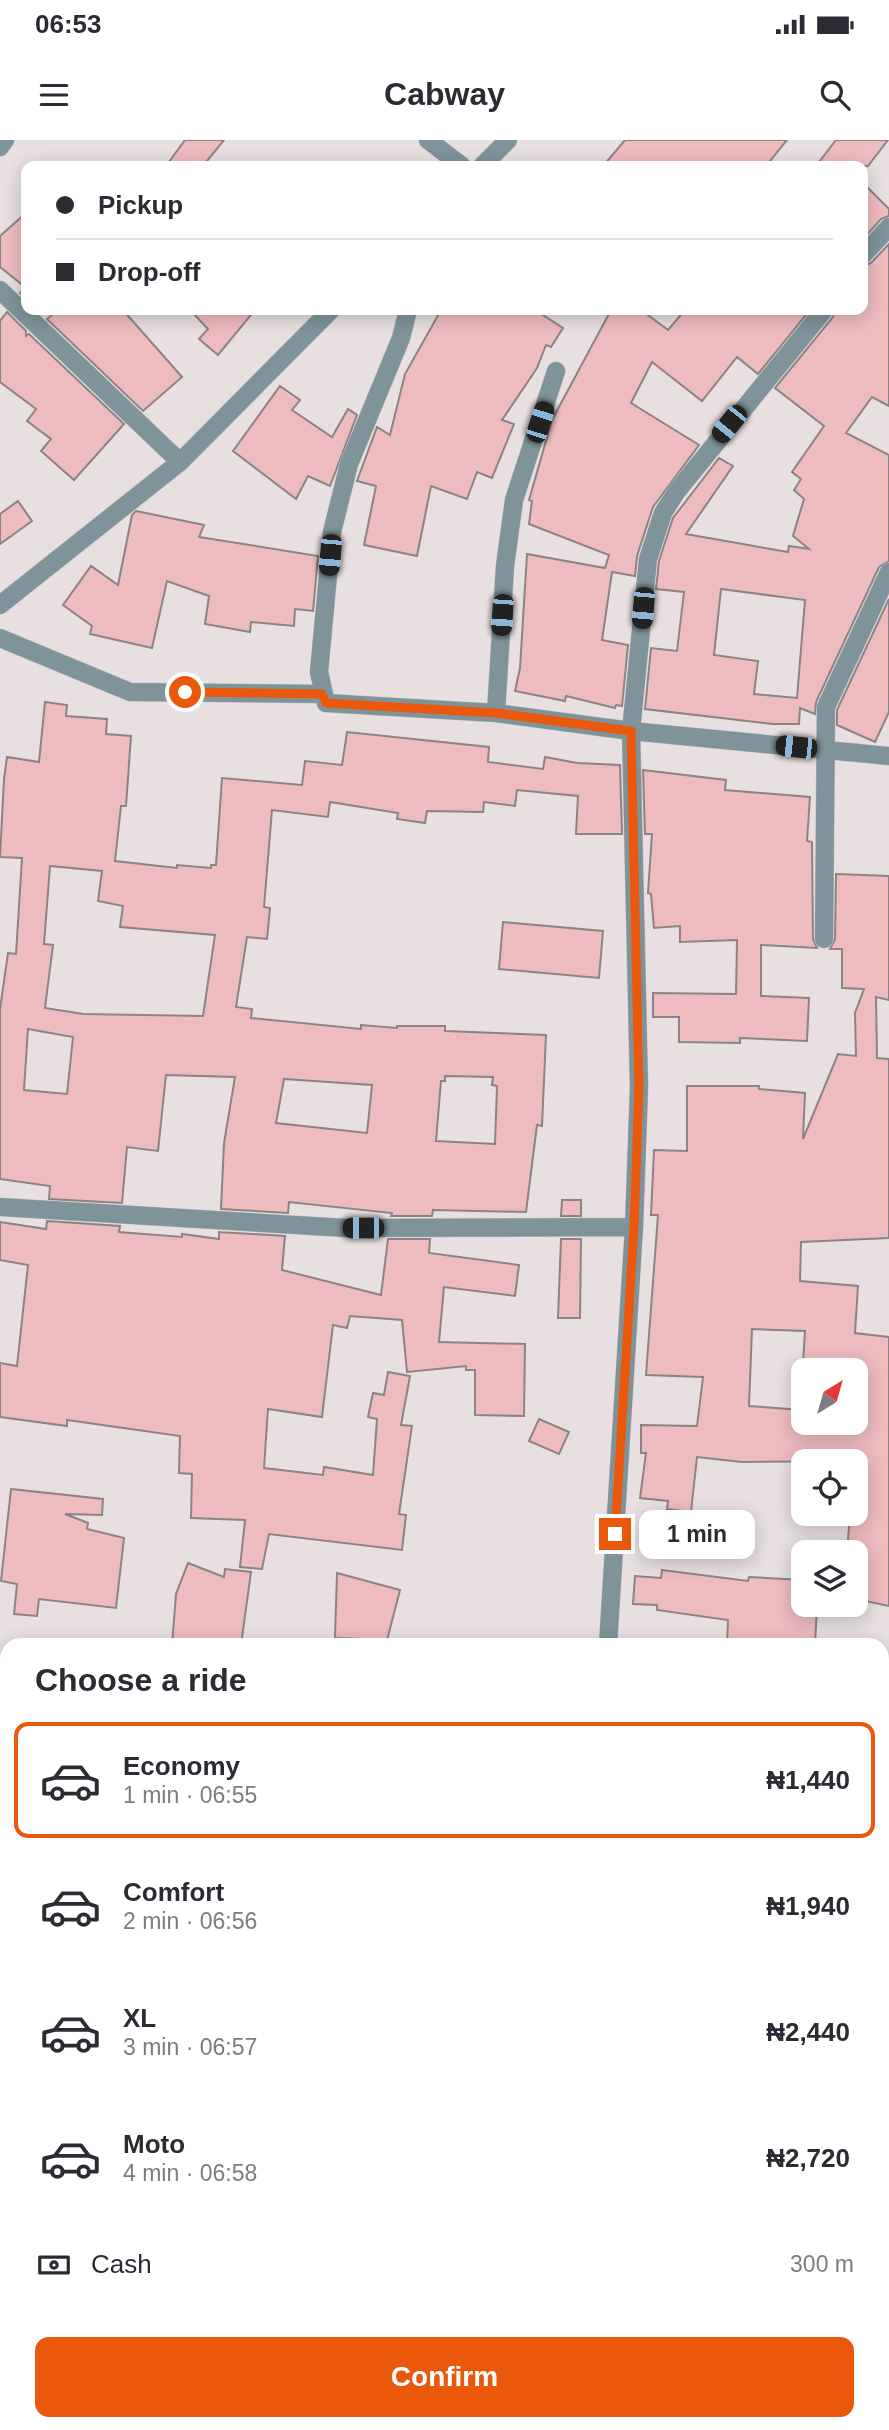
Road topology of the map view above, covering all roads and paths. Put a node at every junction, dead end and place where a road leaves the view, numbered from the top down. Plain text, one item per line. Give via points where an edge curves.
1 (5, 140) edge
2 (428, 140) edge
3 (508, 140) edge
4 (0, 147) edge
5 (455, 161) edge
6 (487, 161) edge
7 (889, 227) edge
8 (868, 250) edge
9 (0, 290) edge
10 (21, 310) edge
11 (26, 315) edge
12 (326, 315) edge
13 (407, 315) edge
14 (820, 315) edge
15 (556, 371) dead end
16 (180, 462) junction
17 (889, 572) edge
18 (0, 605) edge
19 (0, 638) edge
20 (322, 694) junction
21 (496, 713) junction
22 (631, 731) junction
23 (824, 750) junction
24 (889, 756) edge
25 (824, 939) dead end
26 (0, 1207) edge
27 (634, 1227) junction
28 (608, 1638) edge

1 - 4 street
2 - 5 street
3 - 6 street
7 - 8 street
9 - 10 street
11 - 16 street
12 - 16 street
13 - 20 street via 349,464 332,532
14 - 22 street via 713,444 663,513 648,559
15 - 21 street via 514,500
16 - 18 street
17 - 23 street via 826,707
19 - 20 street via 130,692
20 - 21 street via 326,703
21 - 22 street
22 - 23 street
22 - 27 street via 639,1087
23 - 24 street
23 - 25 street
26 - 27 street via 346,1228
27 - 28 street

